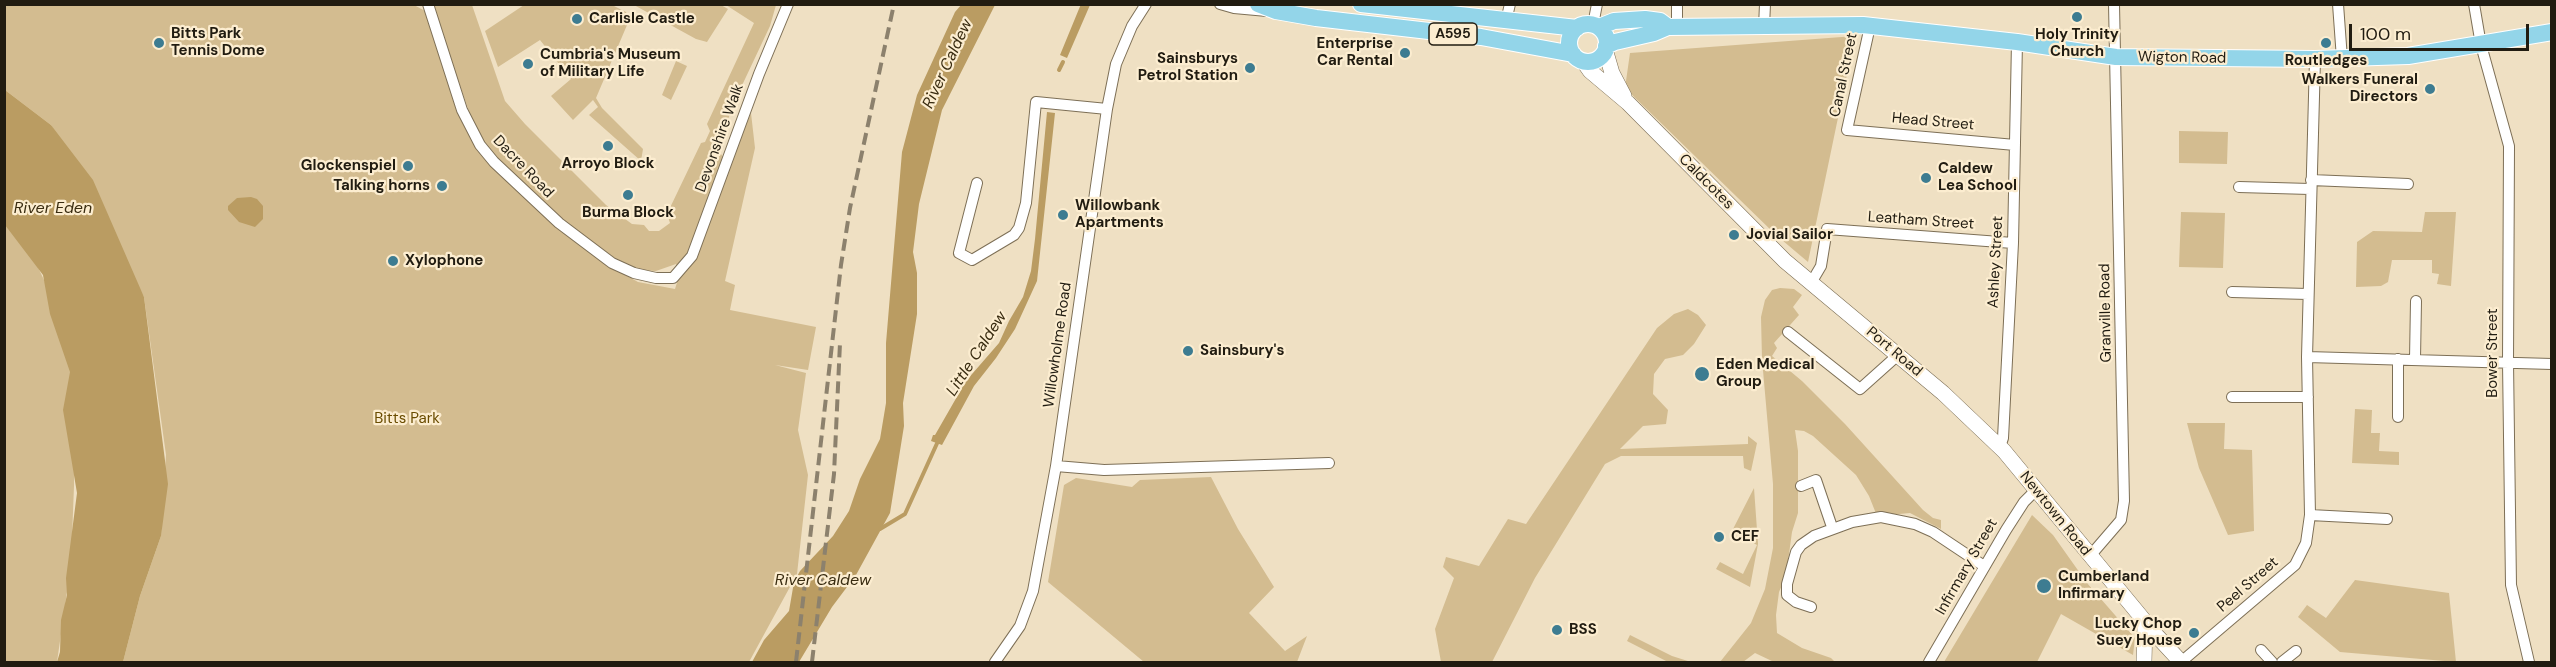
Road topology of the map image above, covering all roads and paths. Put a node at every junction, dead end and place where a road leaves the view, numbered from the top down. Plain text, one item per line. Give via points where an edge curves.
1 (428, 4) edge
2 (788, 4) edge
3 (1146, 4) edge
4 (1220, 4) edge
5 (1258, 4) edge
6 (1361, 4) edge
7 (1598, 4) edge
8 (1677, 4) edge
9 (1765, 4) edge
10 (2114, 4) edge
11 (2338, 4) edge
12 (2474, 4) edge
13 (1445, 9) edge
14 (1276, 11) junction
15 (1483, 11) edge
16 (1508, 13) edge
17 (1589, 26) junction
18 (1870, 26) junction
19 (1764, 27) junction
20 (1672, 28) junction
21 (2552, 32) edge
22 (2017, 42) junction
23 (2481, 45) junction
24 (1606, 48) junction
25 (2116, 57) junction
26 (1578, 58) junction
27 (2315, 59) junction
28 (2342, 59) junction
29 (1628, 103) junction
30 (1107, 109) junction
31 (1847, 130) joint
32 (2015, 145) junction
33 (977, 183) dead end
34 (2408, 184) dead end
35 (2310, 185) junction
36 (2239, 187) dead end
37 (2013, 243) junction
38 (1785, 261) joint
39 (673, 278) joint
40 (1810, 284) junction
41 (2232, 292) dead end
42 (2308, 294) junction
43 (2416, 301) dead end
44 (1788, 332) dead end
45 (1898, 356) junction
46 (2307, 357) junction
47 (2398, 359) junction
48 (2415, 359) junction
49 (2508, 362) junction
50 (2552, 364) edge
51 (2232, 397) dead end
52 (2308, 397) junction
53 (2398, 417) dead end
54 (2000, 447) junction
55 (1329, 463) dead end
56 (1056, 466) junction
57 (1801, 486) dead end
58 (2036, 490) junction
59 (2310, 515) junction
60 (2387, 519) dead end
61 (1832, 527) junction
62 (2090, 556) junction
63 (1984, 566) junction
64 (1811, 607) dead end
65 (2145, 622) junction
66 (2261, 650) dead end
67 (2296, 651) dead end
68 (2174, 660) edge
69 (995, 663) edge
70 (1929, 663) edge
71 (2144, 663) edge
72 (2272, 663) edge
73 (2282, 663) edge
74 (2529, 663) edge

1 - 39 street, Dacre Road via 462,110 480,145 494,162 559,223 612,263 634,273
2 - 39 street, Devonshire Walk via 692,256
3 - 30 street, Willowholme Road via 1116,64
4 - 14 street
5 - 14 main road, A595
6 - 13 main road, A595
7 - 17 street
8 - 20 street
9 - 19 street
10 - 25 street, Granville Road
11 - 28 street
12 - 23 street, Bower Street
13 - 15 main road, A595
14 - 26 main road, A595 via 1481,37
15 - 16 main road, A595
16 - 17 main road, A595
17 - 20 main road, Wigton Road / A595 via 1645,19
17 - 24 main road via 1605,35
17 - 26 main road via 1572,32 1569,43
18 - 19 main road, Wigton Road / A595
18 - 22 main road, Wigton Road / A595
18 - 31 street, Canal Street
19 - 20 main road, Wigton Road / A595
20 - 24 main road, Wigton Road / A595
21 - 23 main road, Wigton Road / A595
22 - 25 main road, Wigton Road / A595
22 - 32 street, Ashley Street
23 - 28 main road, Wigton Road / A595 via 2408,56
23 - 49 street, Bower Street via 2509,146
24 - 26 main road via 1594,60
24 - 29 main road, Caldcotes via 1612,73
25 - 27 main road, Wigton Road / A595
25 - 62 street, Granville Road via 2124,501 2121,520
26 - 29 main road, Caldcotes
27 - 28 main road, Wigton Road / A595
27 - 35 street, Peel Street
29 - 38 main road, Caldcotes
30 - 33 street via 1036,102 1026,203 1019,228 1014,236 972,260 959,253
30 - 56 street, Willowholme Road
31 - 32 street, Head Street
32 - 37 street, Ashley Street
34 - 35 street
35 - 36 street
35 - 42 street, Peel Street
37 - 40 street, Leatham Street via 1827,229 1821,266
37 - 54 street, Ashley Street
38 - 40 main road, Port Road
40 - 45 main road, Port Road
41 - 42 street
42 - 46 street, Peel Street
43 - 48 street
44 - 45 street via 1860,388
45 - 54 main road, Port Road
46 - 47 street
46 - 52 street, Peel Street
47 - 48 street
47 - 53 street
48 - 49 street
49 - 50 street
49 - 74 street, Bower Street via 2511,585
51 - 52 street
52 - 59 street, Peel Street
54 - 58 main road, Newtown Road
55 - 56 street via 1104,470
56 - 69 street, Willowholme Road via 1033,591 1020,626
57 - 61 street via 1816,480
58 - 62 main road, Newtown Road
58 - 63 street, Infirmary Street via 2024,502
59 - 60 street
59 - 68 street, Peel Street via 2306,543 2295,565
61 - 63 street via 1881,517 1915,524
61 - 64 street via 1801,545 1785,590 1796,602
62 - 65 main road, Newtown Road
63 - 70 street, Infirmary Street
65 - 68 main road, Newtown Road
65 - 71 main road
66 - 72 street
67 - 73 street

